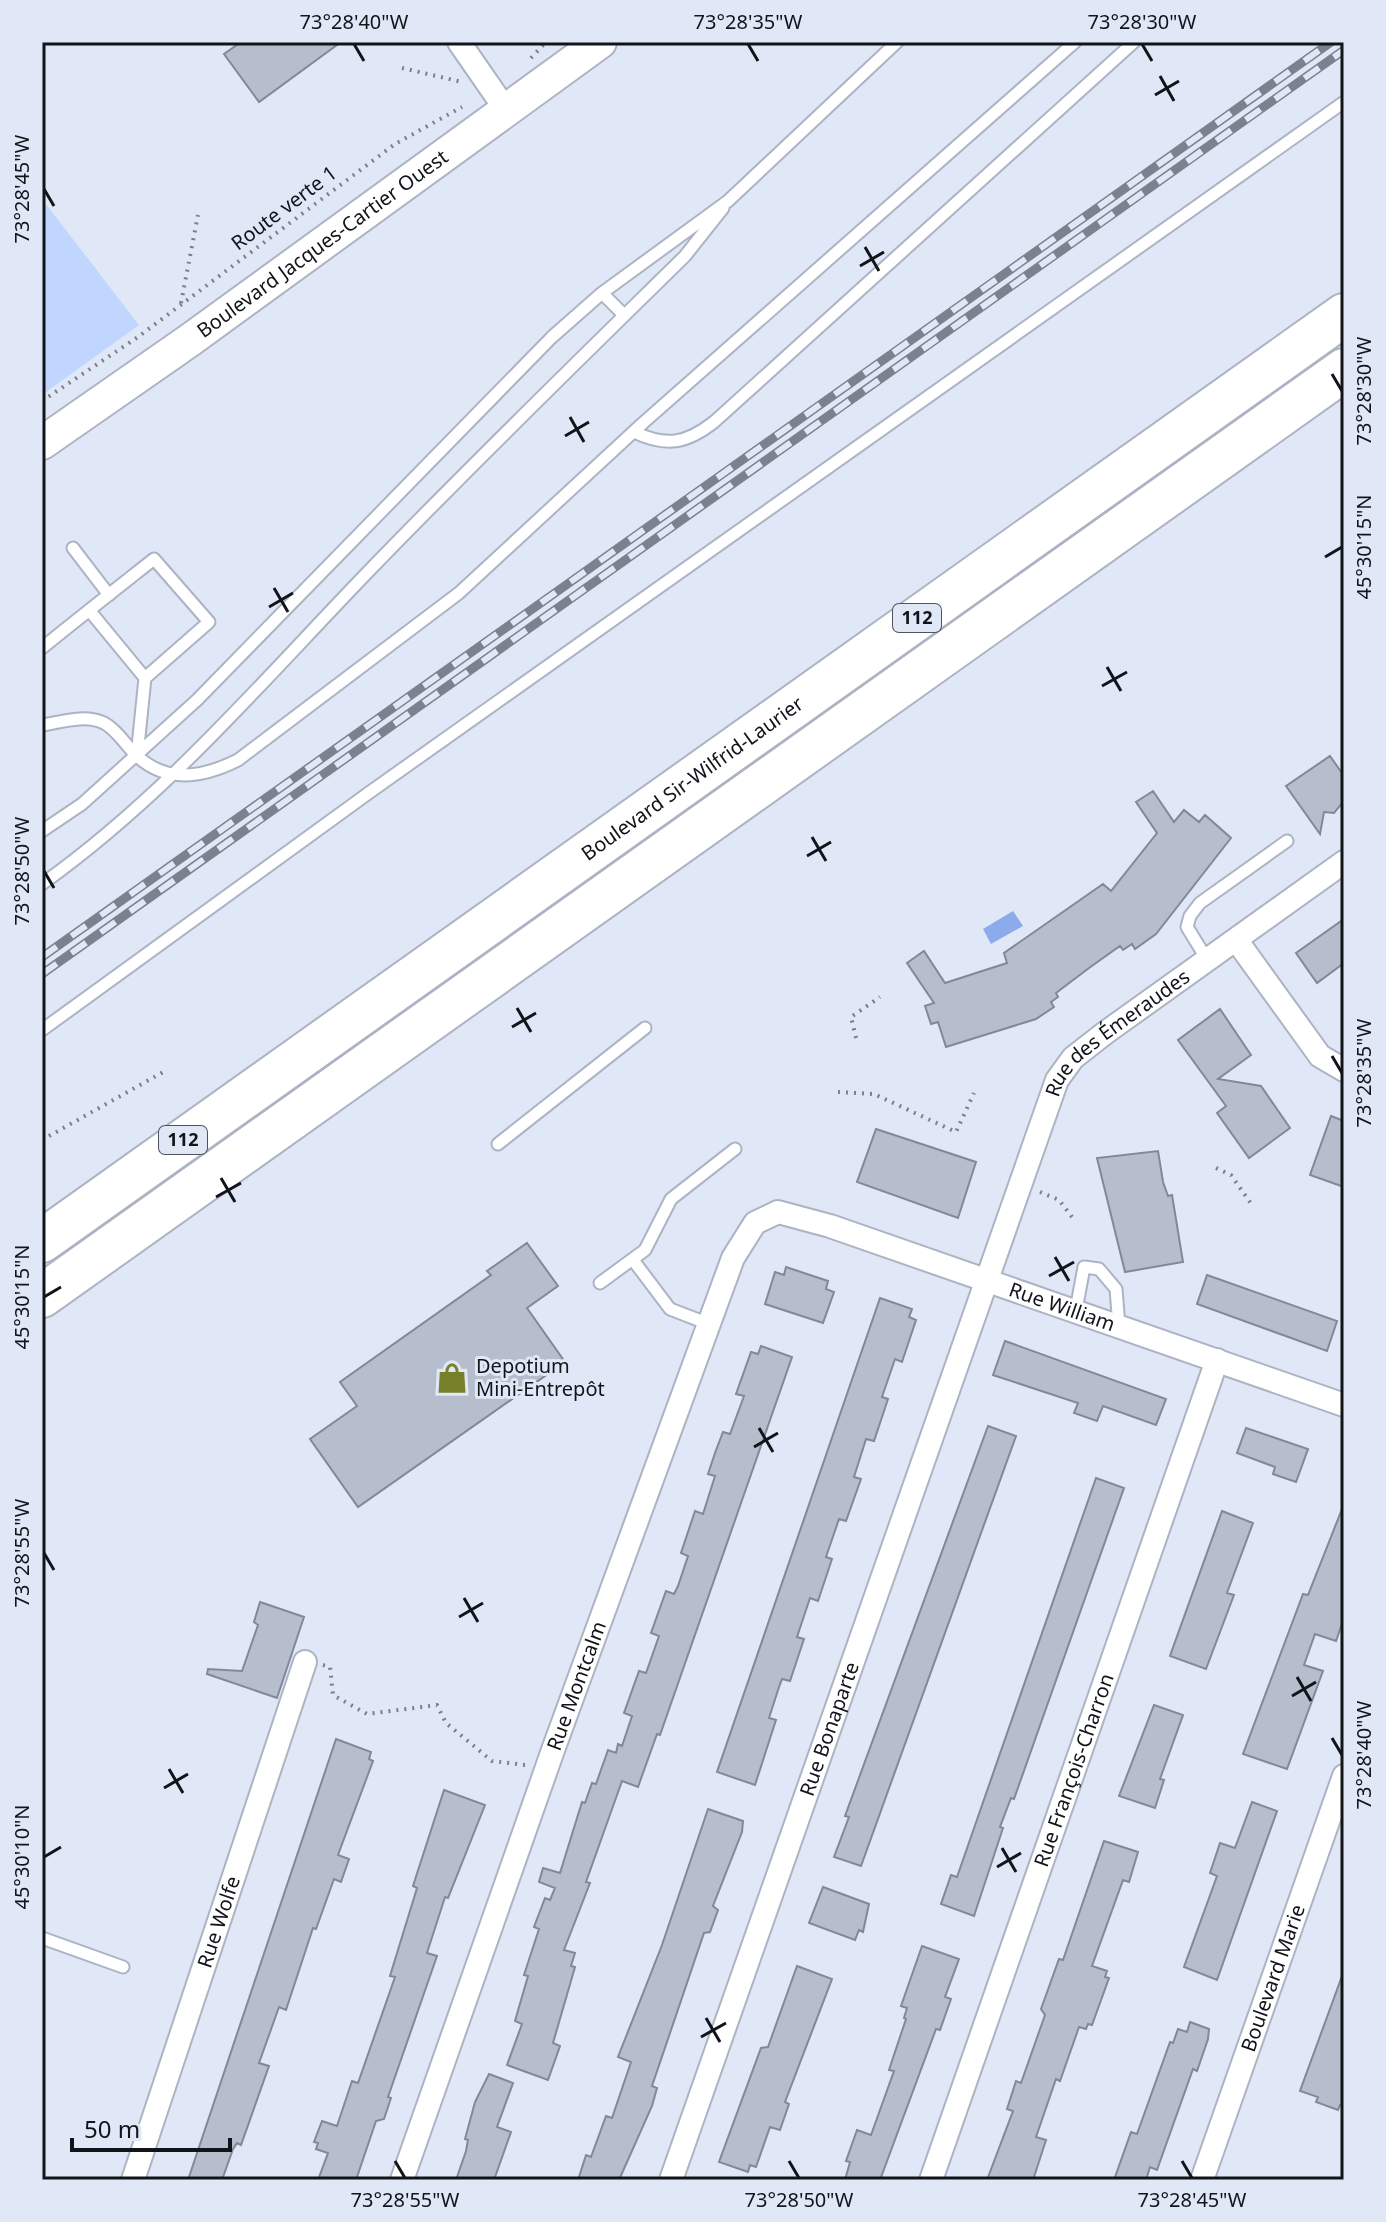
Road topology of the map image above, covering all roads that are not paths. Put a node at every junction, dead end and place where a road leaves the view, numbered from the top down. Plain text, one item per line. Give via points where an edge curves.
1 (459, 42) edge
2 (600, 42) edge
3 (897, 42) edge
4 (1075, 42) edge
5 (1134, 42) edge
6 (499, 99) junction
7 (1344, 102) edge
8 (728, 201) junction
9 (602, 293) junction
10 (624, 315) junction
11 (1344, 315) edge
12 (1344, 370) edge
13 (634, 432) junction
14 (42, 443) edge
15 (73, 548) dead end
16 (109, 595) junction
17 (89, 610) junction
18 (42, 648) edge
19 (145, 678) junction
20 (42, 725) edge
21 (137, 756) junction
22 (172, 775) junction
23 (42, 831) edge
24 (1287, 841) dead end
25 (1344, 862) edge
26 (42, 884) edge
27 (1237, 941) junction
28 (1208, 961) junction
29 (645, 1028) dead end
30 (42, 1030) edge
31 (1344, 1070) edge
32 (498, 1144) dead end
33 (735, 1149) dead end
34 (778, 1212) joint
35 (42, 1241) edge
36 (633, 1260) junction
37 (986, 1278) junction
38 (600, 1283) dead end
39 (42, 1296) edge
40 (1076, 1310) junction
41 (709, 1324) junction
42 (1119, 1326) junction
43 (1217, 1360) junction
44 (1344, 1405) edge
45 (305, 1662) road end
46 (1344, 1776) edge
47 (42, 1938) edge
48 (123, 1967) dead end
49 (133, 2180) edge
50 (402, 2180) edge
51 (671, 2180) edge
52 (931, 2180) edge
53 (1202, 2180) edge

1 - 6 street
2 - 6 main road, Boulevard Jacques-Cartier Ouest
3 - 8 lane
4 - 13 lane
5 - 13 lane via 707,428 677,443
6 - 14 main road, Boulevard Jacques-Cartier Ouest via 190,340
7 - 30 lane
8 - 9 lane
8 - 10 lane via 685,256
9 - 10 lane
9 - 21 lane via 466,422
10 - 22 lane
11 - 35 highway, Boulevard Sir-Wilfrid-Laurier / 112
12 - 39 highway, 112
13 - 22 lane via 459,593 251,751 213,771
15 - 16 lane
16 - 17 lane
16 - 19 lane via 154,559 209,622
17 - 18 lane
17 - 19 lane
19 - 21 lane
20 - 21 lane via 104,723
21 - 22 lane via 152,769
21 - 23 lane
22 - 26 lane via 105,839
24 - 28 lane via 1200,903 1190,916 1187,927
25 - 27 street, Rue des Émeraudes
27 - 28 street, Rue des Émeraudes
27 - 31 street via 1320,1056
28 - 37 street, Rue des Émeraudes via 1073,1058 1057,1080
29 - 32 lane
33 - 36 lane via 671,1199 645,1250
34 - 37 street, Rue William
34 - 41 street, Rue Montcalm via 755,1223 736,1250
36 - 38 lane
36 - 41 lane via 670,1309
37 - 40 street, Rue William
37 - 51 street, Rue Bonaparte
40 - 42 street, Rue William
40 - 42 lane via 1084,1267 1099,1269 1116,1289
41 - 50 street, Rue Montcalm
42 - 43 street, Rue William
43 - 44 street, Rue William
43 - 52 street, Rue François-Charron
45 - 49 street, Rue Wolfe
46 - 53 street, Boulevard Marie
47 - 48 lane

